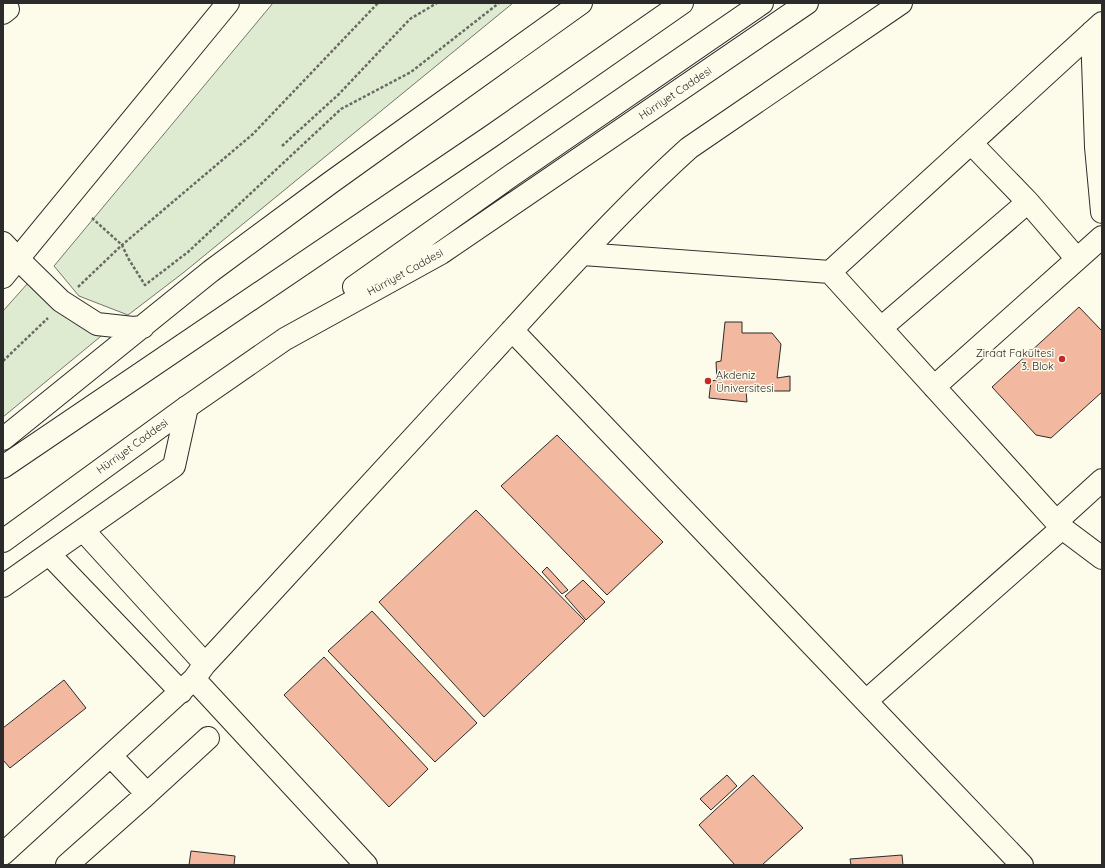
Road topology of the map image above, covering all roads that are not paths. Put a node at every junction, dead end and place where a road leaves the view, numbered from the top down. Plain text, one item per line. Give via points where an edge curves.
1 (228, 3) edge
2 (581, 3) edge
3 (682, 3) edge
4 (762, 3) edge
5 (808, 3) edge
6 (901, 3) edge
7 (1097, 28) edge
8 (971, 143) junction
9 (1028, 202) junction
10 (1102, 212) edge
11 (1102, 237) edge
12 (3, 243) edge
13 (583, 254) junction
14 (18, 259) junction
15 (1077, 259) junction
16 (830, 272) junction
17 (3, 277) edge
18 (143, 327) junction
19 (881, 328) junction
20 (512, 330) junction
21 (284, 338) junction
22 (934, 387) junction
23 (187, 407) junction
24 (3, 439) edge
25 (3, 467) edge
26 (1102, 480) edge
27 (1059, 525) junction
28 (83, 530) junction
29 (3, 541) edge
30 (49, 554) junction
31 (1102, 558) edge
32 (3, 586) edge
33 (194, 678) junction
34 (866, 701) junction
35 (208, 738) dead end
36 (111, 756) junction
37 (146, 794) junction
38 (3, 854) edge
39 (67, 865) edge
40 (366, 865) edge
41 (1022, 865) edge

1 - 14 main road
2 - 18 main road via 211,271
3 - 25 main road via 490,137
4 - 21 main road via 512,175
5 - 21 main road, Hürriyet Caddesi via 441,253
6 - 13 main road via 689,148 658,175
7 - 8 main road
7 - 10 main road via 1096,147
8 - 9 main road
8 - 16 main road
9 - 15 main road
9 - 19 main road
11 - 15 main road
12 - 14 main road
13 - 16 main road
13 - 20 main road
14 - 17 main road
14 - 18 main road via 61,301 97,324
15 - 22 main road
16 - 19 main road
18 - 24 main road
19 - 22 main road
20 - 33 main road
20 - 34 main road
21 - 23 main road, Hürriyet Caddesi
22 - 27 main road
23 - 28 main road via 174,466
23 - 29 main road, Hürriyet Caddesi
26 - 27 main road
27 - 31 main road
27 - 34 main road
28 - 30 main road
28 - 33 main road
30 - 32 main road
30 - 33 main road
33 - 36 main road
33 - 40 main road
34 - 41 main road
35 - 37 main road
36 - 37 main road
36 - 38 main road
37 - 39 main road

